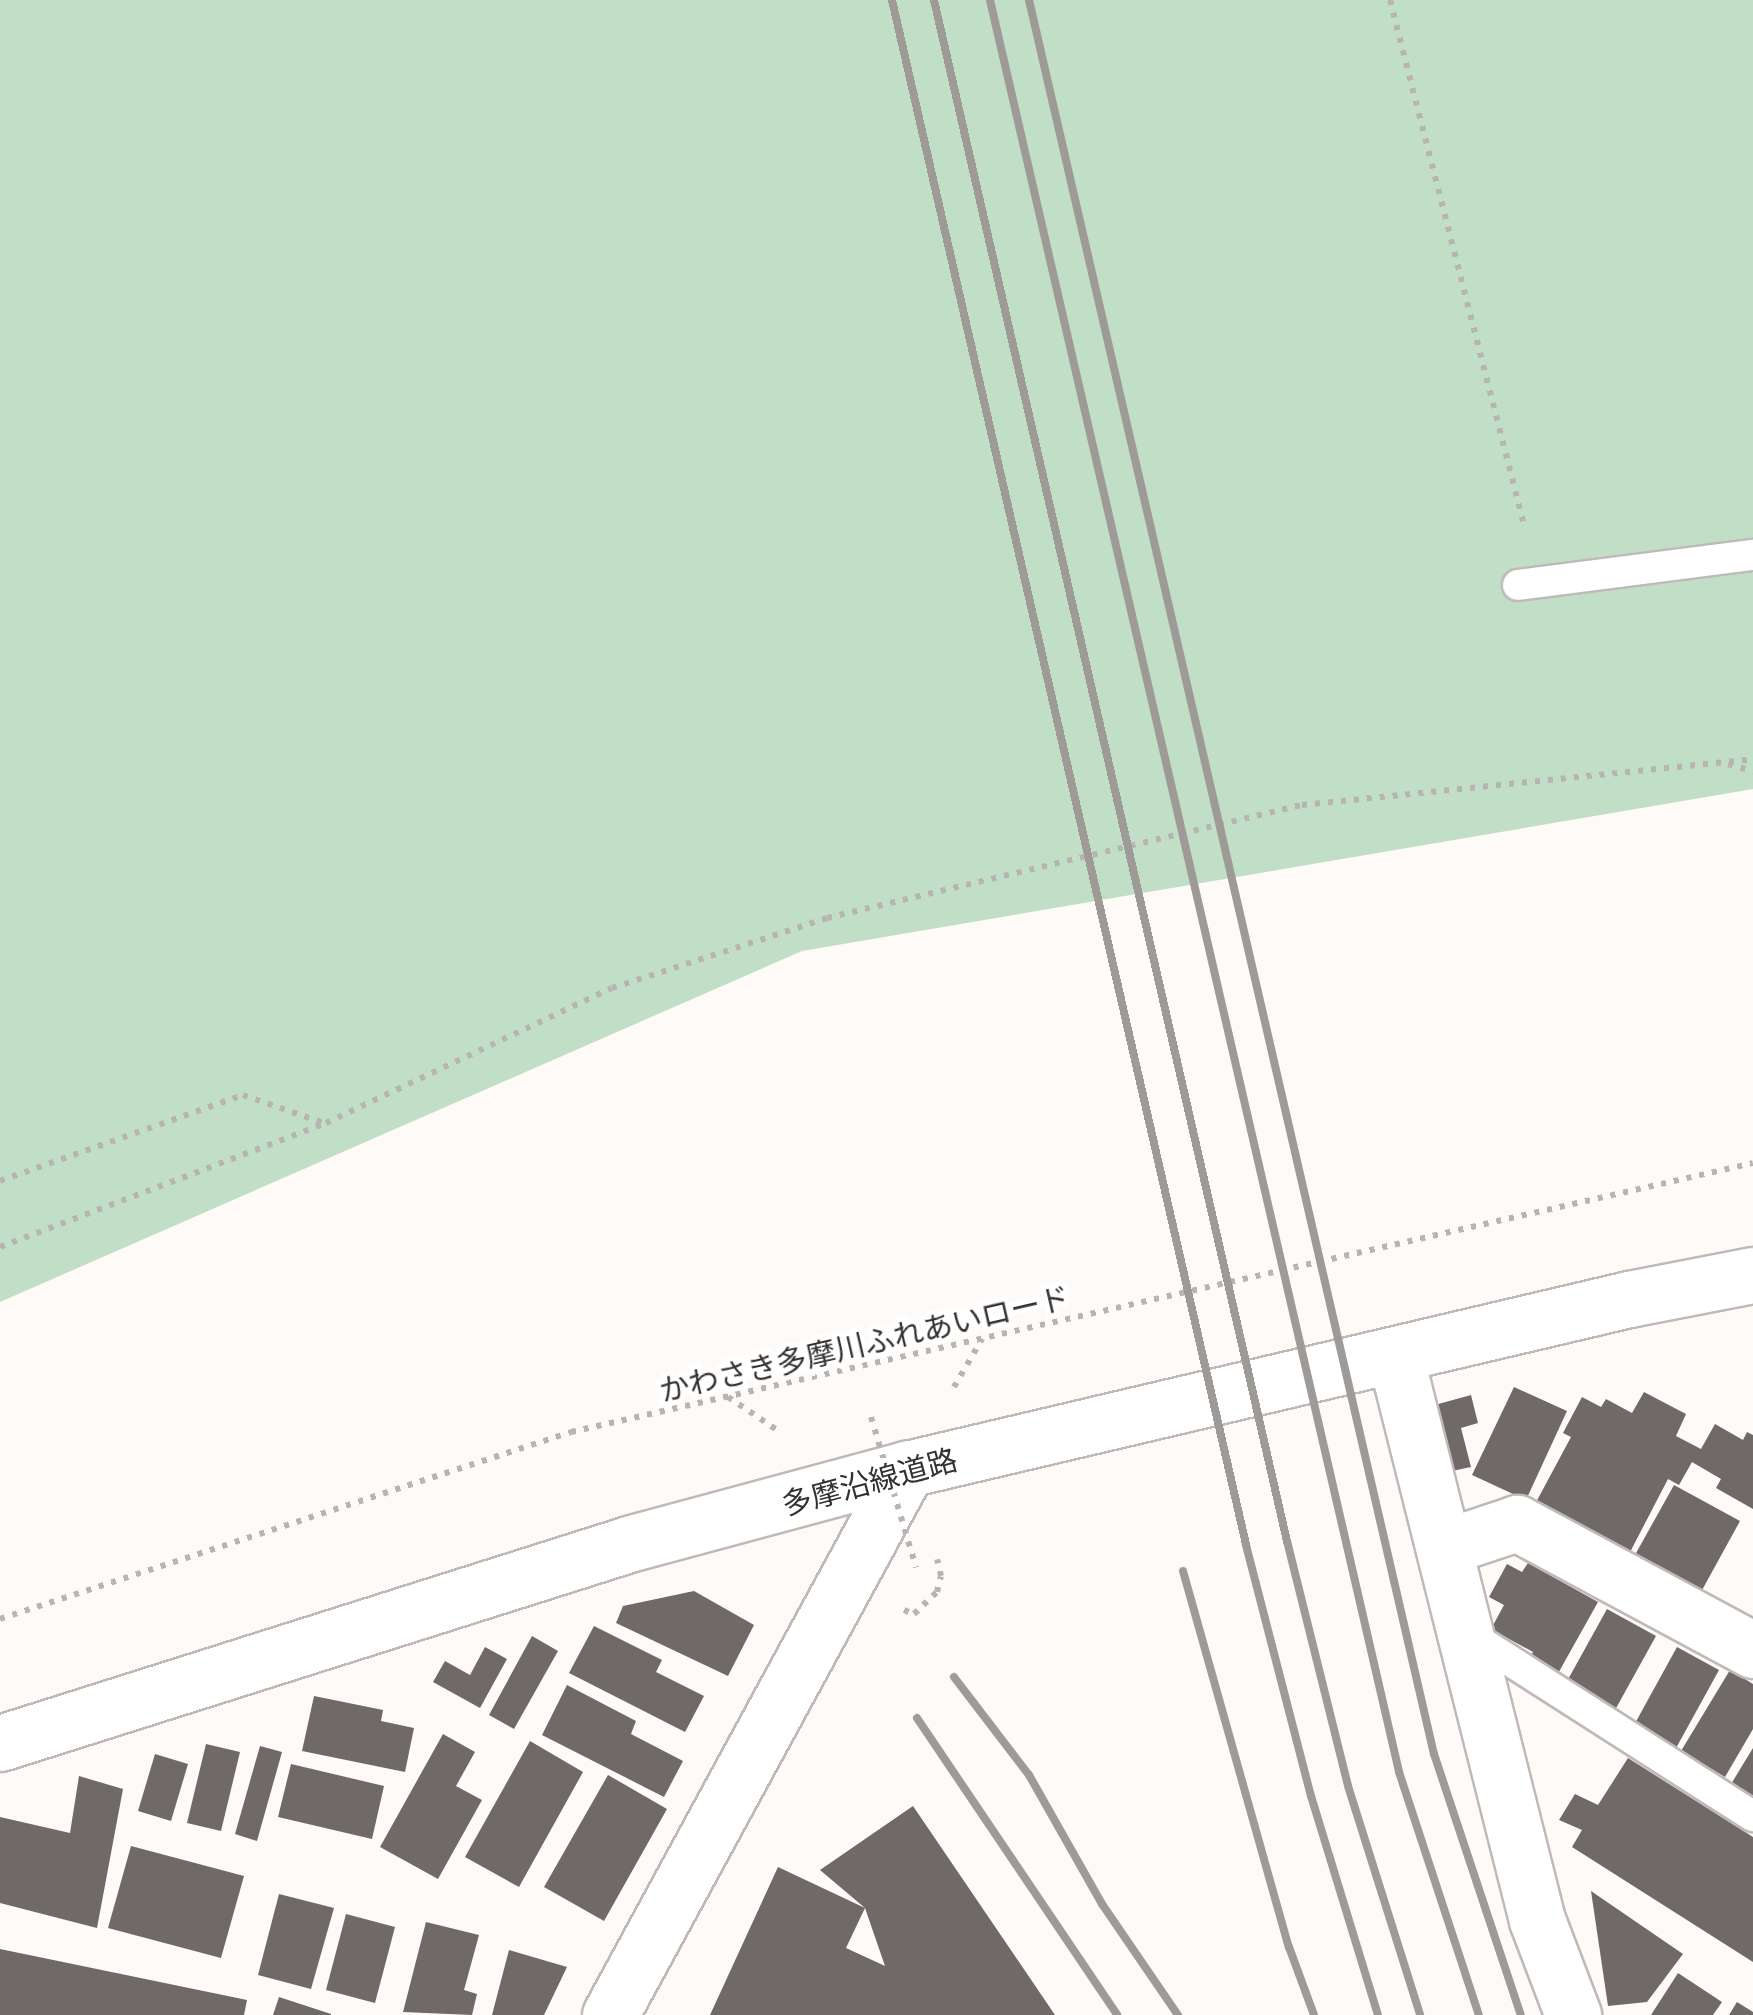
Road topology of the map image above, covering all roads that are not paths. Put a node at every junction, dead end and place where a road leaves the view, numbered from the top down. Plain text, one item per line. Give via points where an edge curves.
1 (1753, 555) edge
2 (1518, 585) dead end
3 (1753, 1275) edge
4 (1394, 1355) junction
5 (907, 1469) junction
6 (1445, 1547) junction
7 (1466, 1632) junction
8 (1753, 1650) edge
9 (0, 1743) edge
10 (1753, 1816) edge
11 (610, 2015) edge
12 (1573, 2015) edge

1 - 2 lane
3 - 4 main road, 多摩沿線道路
4 - 5 main road, 多摩沿線道路
4 - 6 main road
5 - 9 main road, 多摩沿線道路 via 632,1543
5 - 11 main road
6 - 7 main road
6 - 8 main road via 1517,1523
7 - 10 lane
7 - 12 main road via 1537,1920

